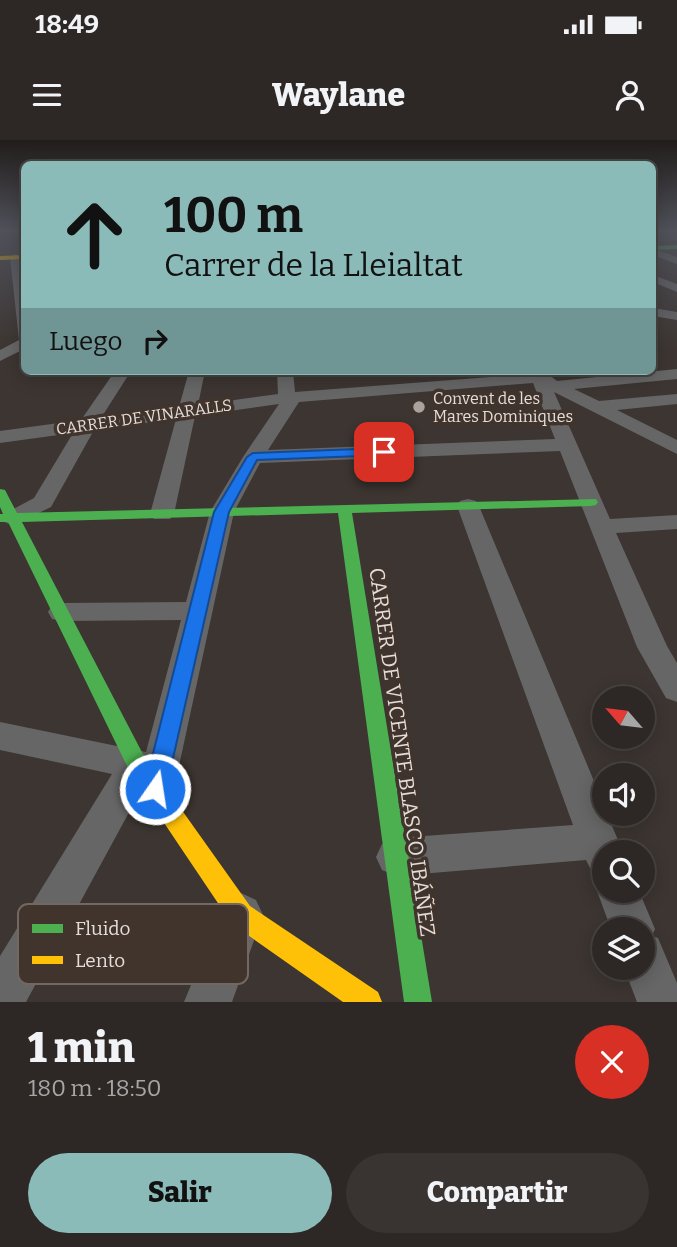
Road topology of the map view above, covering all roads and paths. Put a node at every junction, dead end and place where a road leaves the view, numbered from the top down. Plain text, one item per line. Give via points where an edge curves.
1 (18, 270) edge
2 (656, 279) edge
3 (677, 288) edge
4 (21, 306) edge
5 (662, 307) edge
6 (677, 316) edge
7 (0, 343) edge
8 (21, 343) edge
9 (21, 345) edge
10 (0, 356) edge
11 (677, 374) edge
12 (120, 375) edge
13 (196, 375) edge
14 (286, 375) edge
15 (367, 375) edge
16 (644, 375) edge
17 (656, 375) edge
18 (451, 377) edge
19 (543, 378) edge
20 (372, 389) junction
21 (289, 398) junction
22 (677, 399) edge
23 (593, 407) junction
24 (187, 410) junction
25 (87, 425) junction
26 (0, 437) edge
27 (673, 444) edge
28 (567, 445) junction
29 (253, 457) junction
30 (0, 493) edge
31 (591, 502) junction
32 (468, 506) junction
33 (344, 509) junction
34 (222, 512) junction
35 (162, 514) junction
36 (7, 518) edge
37 (677, 522) edge
38 (601, 527) junction
39 (198, 611) junction
40 (62, 612) junction
41 (664, 646) edge
42 (677, 690) edge
43 (1, 738) edge
44 (146, 776) junction
45 (598, 840) edge
46 (592, 848) edge
47 (396, 856) junction
48 (63, 904) edge
49 (233, 904) edge
50 (248, 920) edge
51 (18, 973) edge
52 (652, 980) edge
53 (215, 984) edge
54 (0, 1001) edge
55 (208, 1002) edge
56 (368, 1002) edge
57 (418, 1002) edge
58 (661, 1002) edge

1 - 4 street
2 - 3 street
5 - 6 street
7 - 8 street
9 - 10 street
11 - 17 street, CARRER DE VINARALLS
12 - 25 street
13 - 24 street
14 - 21 street
15 - 20 street
16 - 19 street, CARRER DE VINARALLS
18 - 19 street, CARRER DE VINARALLS
18 - 20 street, CARRER DE VINARALLS
19 - 23 street
19 - 28 street
20 - 21 street, CARRER DE VINARALLS
21 - 24 street, CARRER DE VINARALLS
21 - 29 street
22 - 23 street
23 - 27 street
24 - 25 street, CARRER DE VINARALLS
24 - 35 street
25 - 26 street, CARRER DE VINARALLS
25 - 36 street via 43,502
28 - 29 street
28 - 31 street
29 - 34 street
30 - 36 street
31 - 32 street
31 - 38 street
32 - 33 street
32 - 45 street
33 - 34 street
33 - 47 street, CARRER DE VICENTE BLASCO IBÁÑEZ
34 - 35 street
34 - 39 street
35 - 36 street
36 - 40 street
37 - 38 street
38 - 41 street
39 - 40 street
39 - 44 street
40 - 44 street
41 - 42 street
43 - 44 street
44 - 48 street
44 - 49 street
46 - 47 street
47 - 57 street, CARRER DE VICENTE BLASCO IBÁÑEZ
50 - 56 street
51 - 54 street
52 - 58 street
53 - 55 street

